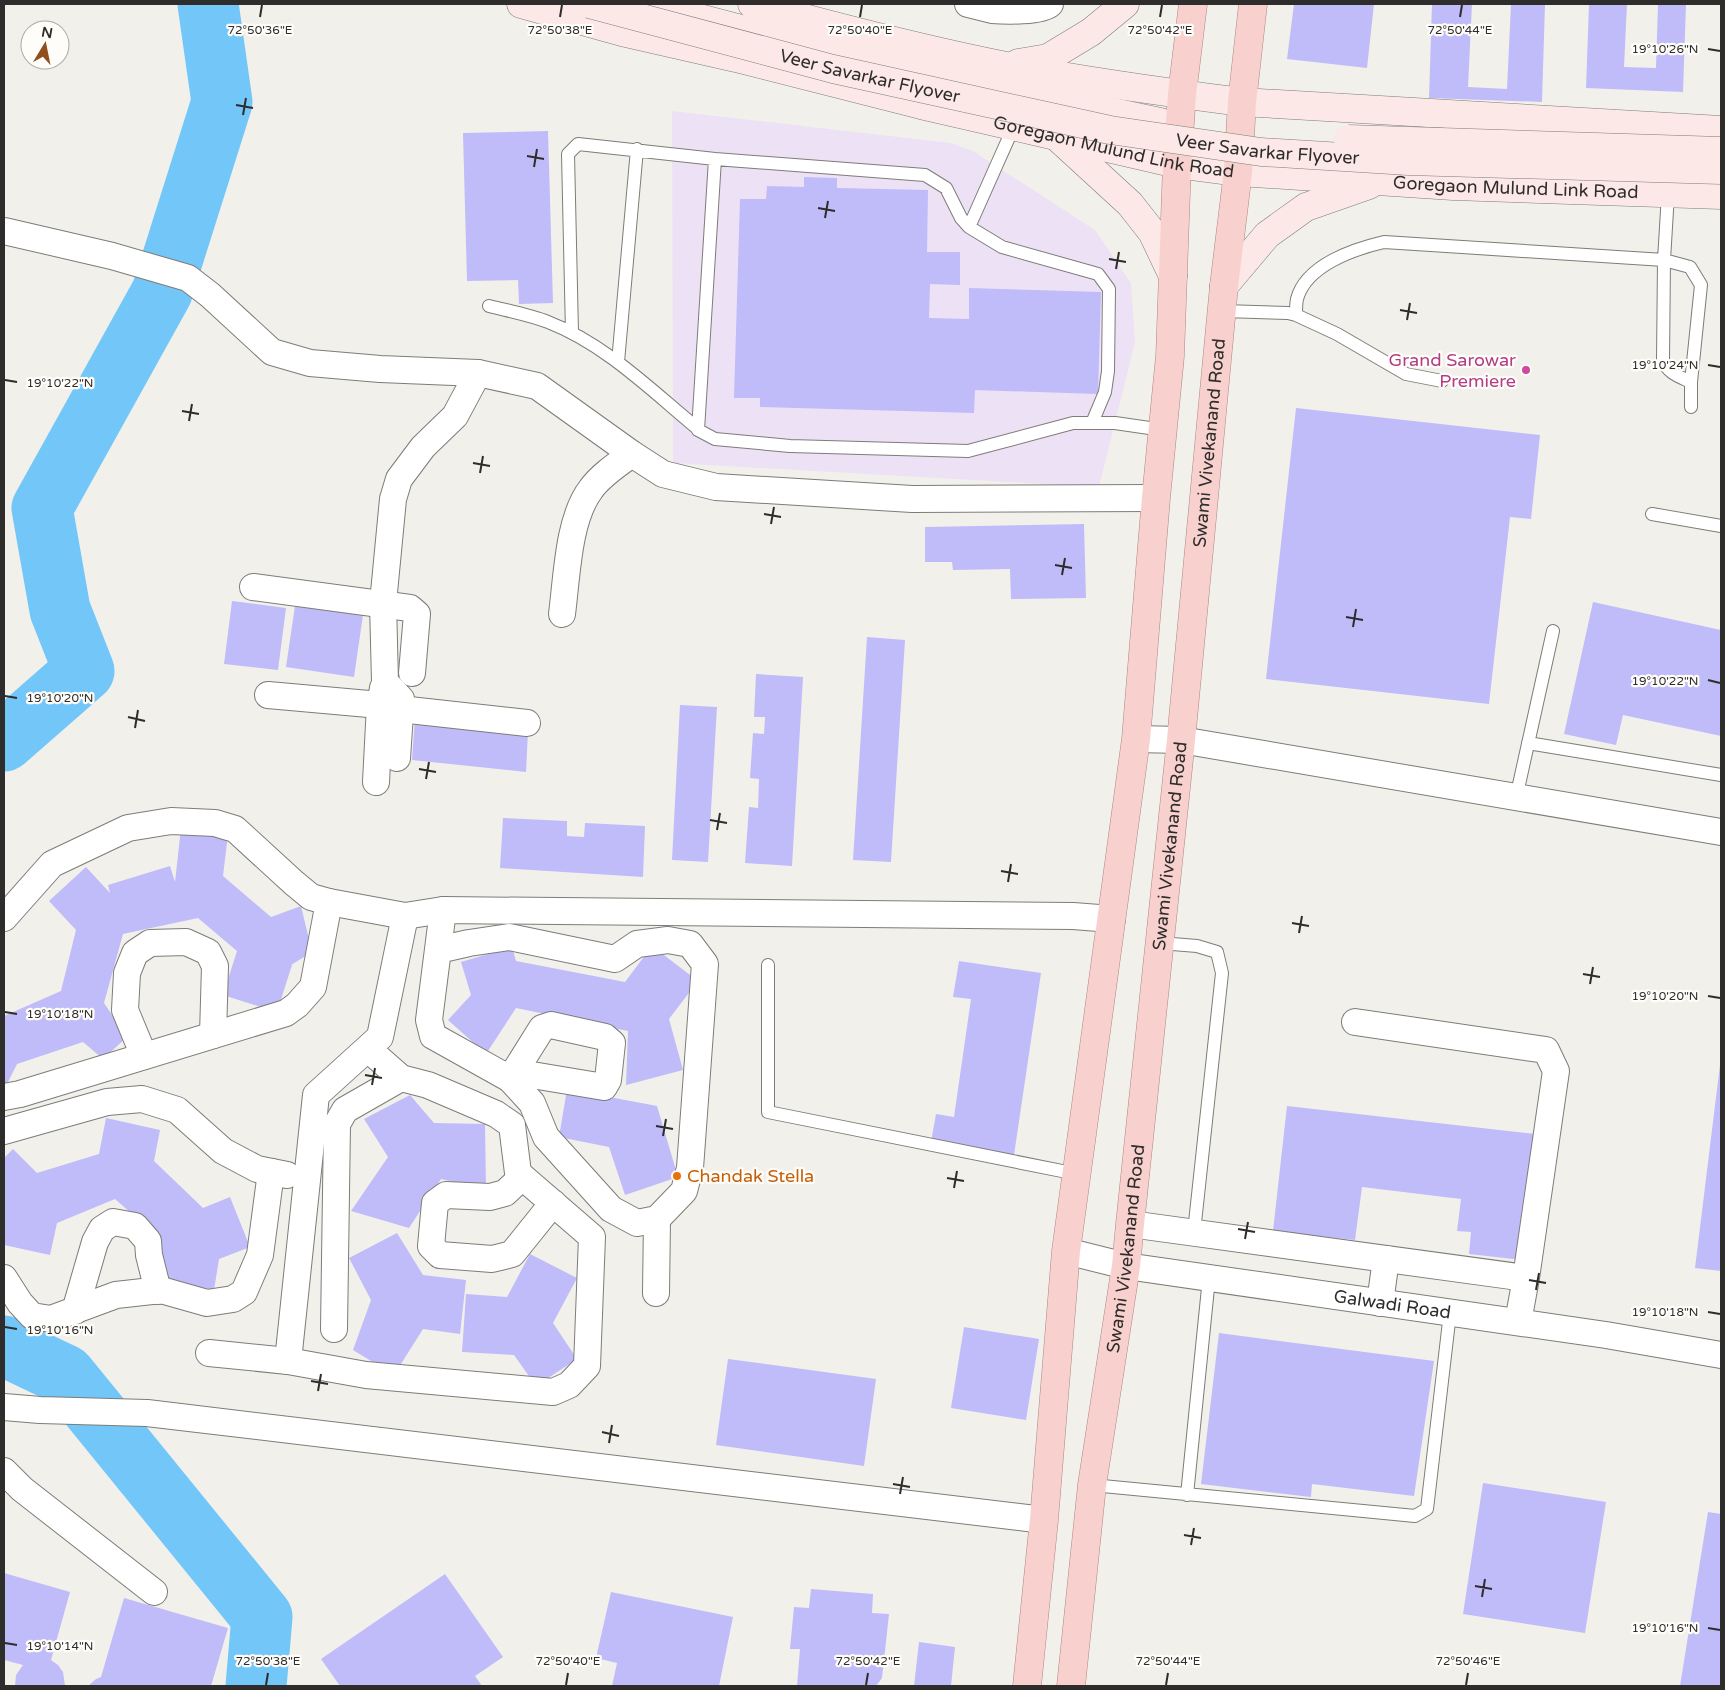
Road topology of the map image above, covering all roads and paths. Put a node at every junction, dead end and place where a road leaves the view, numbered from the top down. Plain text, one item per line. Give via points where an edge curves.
1 (521, 4) edge
2 (588, 4) edge
3 (646, 4) edge
4 (752, 4) edge
5 (968, 4) edge
6 (1050, 4) edge
7 (1192, 4) edge
8 (1253, 4) edge
9 (1122, 5) edge
10 (1007, 66) junction
11 (1182, 94) junction
12 (1242, 102) junction
13 (1014, 126) junction
14 (1721, 130) edge
15 (1057, 136) junction
16 (637, 149) junction
17 (1721, 151) edge
18 (715, 158) junction
19 (1177, 164) junction
20 (1721, 170) edge
21 (1238, 172) junction
22 (1453, 186) junction
23 (1668, 194) junction
24 (1721, 196) edge
25 (969, 227) junction
26 (4, 231) edge
27 (1664, 260) junction
28 (1173, 276) junction
29 (1224, 299) junction
30 (489, 306) dead end
31 (1296, 315) junction
32 (572, 334) junction
33 (618, 362) junction
34 (478, 373) junction
35 (1442, 381) dead end
36 (1691, 382) junction
37 (1691, 407) dead end
38 (1092, 423) junction
39 (697, 428) junction
40 (1163, 430) junction
41 (632, 454) junction
42 (1156, 498) junction
43 (1652, 514) dead end
44 (1721, 526) edge
45 (254, 587) dead end
46 (383, 604) junction
47 (562, 614) dead end
48 (1552, 631) dead end
49 (412, 673) dead end
50 (268, 695) dead end
51 (388, 699) junction
52 (527, 723) dead end
53 (1136, 739) junction
54 (1181, 740) junction
55 (1528, 743) junction
56 (397, 758) dead end
57 (1721, 775) edge
58 (376, 782) dead end
59 (1516, 798) junction
60 (1721, 832) edge
61 (328, 902) junction
62 (443, 910) junction
63 (405, 916) junction
64 (4, 918) edge
65 (1112, 919) junction
66 (1160, 943) junction
67 (438, 950) junction
68 (768, 965) dead end
69 (1354, 1022) dead end
70 (213, 1035) junction
71 (368, 1049) junction
72 (144, 1056) junction
73 (401, 1078) junction
74 (4, 1097) edge
75 (4, 1131) edge
76 (271, 1172) junction
77 (1077, 1174) junction
78 (522, 1177) junction
79 (307, 1180) junction
80 (553, 1203) junction
81 (657, 1219) junction
82 (1130, 1224) junction
83 (1194, 1232) junction
84 (1066, 1251) junction
85 (1386, 1259) junction
86 (1126, 1266) junction
87 (4, 1278) edge
88 (1209, 1278) junction
89 (1526, 1278) junction
90 (158, 1291) junction
91 (656, 1293) dead end
92 (1380, 1303) junction
93 (75, 1311) junction
94 (1450, 1313) junction
95 (1518, 1322) junction
96 (334, 1329) dead end
97 (209, 1353) dead end
98 (1721, 1355) edge
99 (288, 1361) junction
100 (4, 1407) edge
101 (4, 1471) edge
102 (1092, 1486) junction
103 (1187, 1495) junction
104 (1044, 1520) junction
105 (154, 1592) dead end
106 (1027, 1686) edge
107 (1072, 1686) edge

1 - 13 main road, Goregaon Mulund Link Road via 622,32
2 - 20 main road, Veer Savarkar Flyover, bridge via 833,69 1138,134 1261,152 1408,161
3 - 17 main road, Veer Savarkar Flyover, bridge via 896,66 1176,124 1274,137
4 - 10 main road
5 - 6 street via 992,10 1028,10
7 - 11 main road
8 - 12 main road, Swami Vivekanand Road
9 - 10 main road via 1091,32 1048,58
10 - 11 main road
11 - 12 main road
11 - 19 main road
12 - 14 main road
12 - 21 main road, Swami Vivekanand Road
13 - 15 main road, Goregaon Mulund Link Road
13 - 25 lane
15 - 19 main road, Goregaon Mulund Link Road
15 - 28 main road via 1130,204 1152,232
16 - 18 lane
16 - 32 lane via 578,144 568,154
16 - 33 lane
18 - 25 lane via 925,174 946,188 960,218
18 - 39 lane
19 - 21 main road, Goregaon Mulund Link Road
19 - 28 main road
21 - 22 main road, Goregaon Mulund Link Road
21 - 29 main road, Swami Vivekanand Road
22 - 23 main road, Goregaon Mulund Link Road
22 - 29 main road via 1369,185 1306,207 1267,235
23 - 24 main road, Goregaon Mulund Link Road
23 - 27 lane
25 - 38 lane via 1002,247 1098,274 1108,289 1106,392
26 - 34 street via 112,256 188,278 272,352 310,363
27 - 31 lane via 1384,242 1361,247 1330,261 1304,284 1297,299
27 - 36 lane via 1663,360 1670,371
27 - 36 lane via 1690,267 1701,285
28 - 40 main road
29 - 31 lane
29 - 54 main road, Swami Vivekanand Road
30 - 32 lane via 548,322
31 - 35 lane via 1337,334 1406,374
32 - 33 lane
33 - 39 lane
34 - 41 street via 537,386
34 - 46 street via 455,416 423,447 399,479 393,499
36 - 37 lane
38 - 39 lane via 1073,424 968,451 780,445 715,439
38 - 40 lane
40 - 42 main road
41 - 42 street via 663,474 716,487 912,499
41 - 47 street via 592,488 579,508
42 - 53 main road
43 - 44 lane
45 - 46 street
46 - 49 street via 410,608 417,614
46 - 51 street
48 - 55 lane
50 - 51 street
51 - 52 street
51 - 56 street
51 - 58 street
53 - 54 street
53 - 65 main road
54 - 59 street
54 - 66 main road, Swami Vivekanand Road
55 - 57 lane
55 - 59 lane
59 - 60 street
61 - 63 street
61 - 64 street via 311,897 299,888 235,829 215,823 171,821 128,828 52,864
61 - 70 street via 313,987 308,993 286,1013
62 - 63 street
62 - 65 street
62 - 67 street
63 - 71 street via 380,1037
65 - 77 main road
66 - 82 main road, Swami Vivekanand Road
66 - 83 lane via 1197,946 1217,952 1222,972
67 - 81 street via 429,1020 434,1036 512,1075 532,1103 546,1137 612,1209 638,1224
67 - 81 street via 509,937 615,959 637,944 668,940 690,944 705,964 690,1168 684,1191
68 - 77 lane via 768,1112
69 - 89 street via 1546,1050 1556,1071
70 - 72 street
70 - 72 street via 215,966 208,952 186,942 150,943 136,953 127,973 125,1010
71 - 73 street
71 - 79 street via 316,1095
72 - 74 street
73 - 78 street via 428,1085 496,1114 512,1125 518,1173
73 - 96 street via 345,1110 337,1124
75 - 76 street via 107,1102 142,1099 177,1110 223,1151 257,1169
76 - 79 street
76 - 90 street via 260,1255 244,1292 233,1299 207,1303
77 - 84 main road
78 - 80 street
78 - 80 street via 505,1193 490,1197 446,1195 435,1203 431,1246 440,1255 492,1259 512,1254
79 - 99 street
80 - 99 street via 592,1237 586,1366 569,1385 553,1392 366,1375
81 - 91 street
82 - 83 street
82 - 86 main road, Swami Vivekanand Road
83 - 85 street
84 - 86 street, Galwadi Road
84 - 104 main road
85 - 89 street
85 - 92 street
86 - 88 street, Galwadi Road
86 - 102 main road, Swami Vivekanand Road
87 - 93 street via 32,1316 52,1319
88 - 92 street, Galwadi Road
88 - 103 lane
89 - 95 street
90 - 93 street via 116,1295
90 - 93 street via 148,1241 135,1226 113,1222 102,1229 95,1242
92 - 94 street, Galwadi Road
94 - 95 street, Galwadi Road
94 - 103 lane via 1427,1509 1415,1516
95 - 98 street, Galwadi Road
97 - 99 street
100 - 104 street via 147,1413
101 - 105 street via 22,1489
102 - 103 lane
102 - 107 main road, Swami Vivekanand Road
104 - 106 main road

